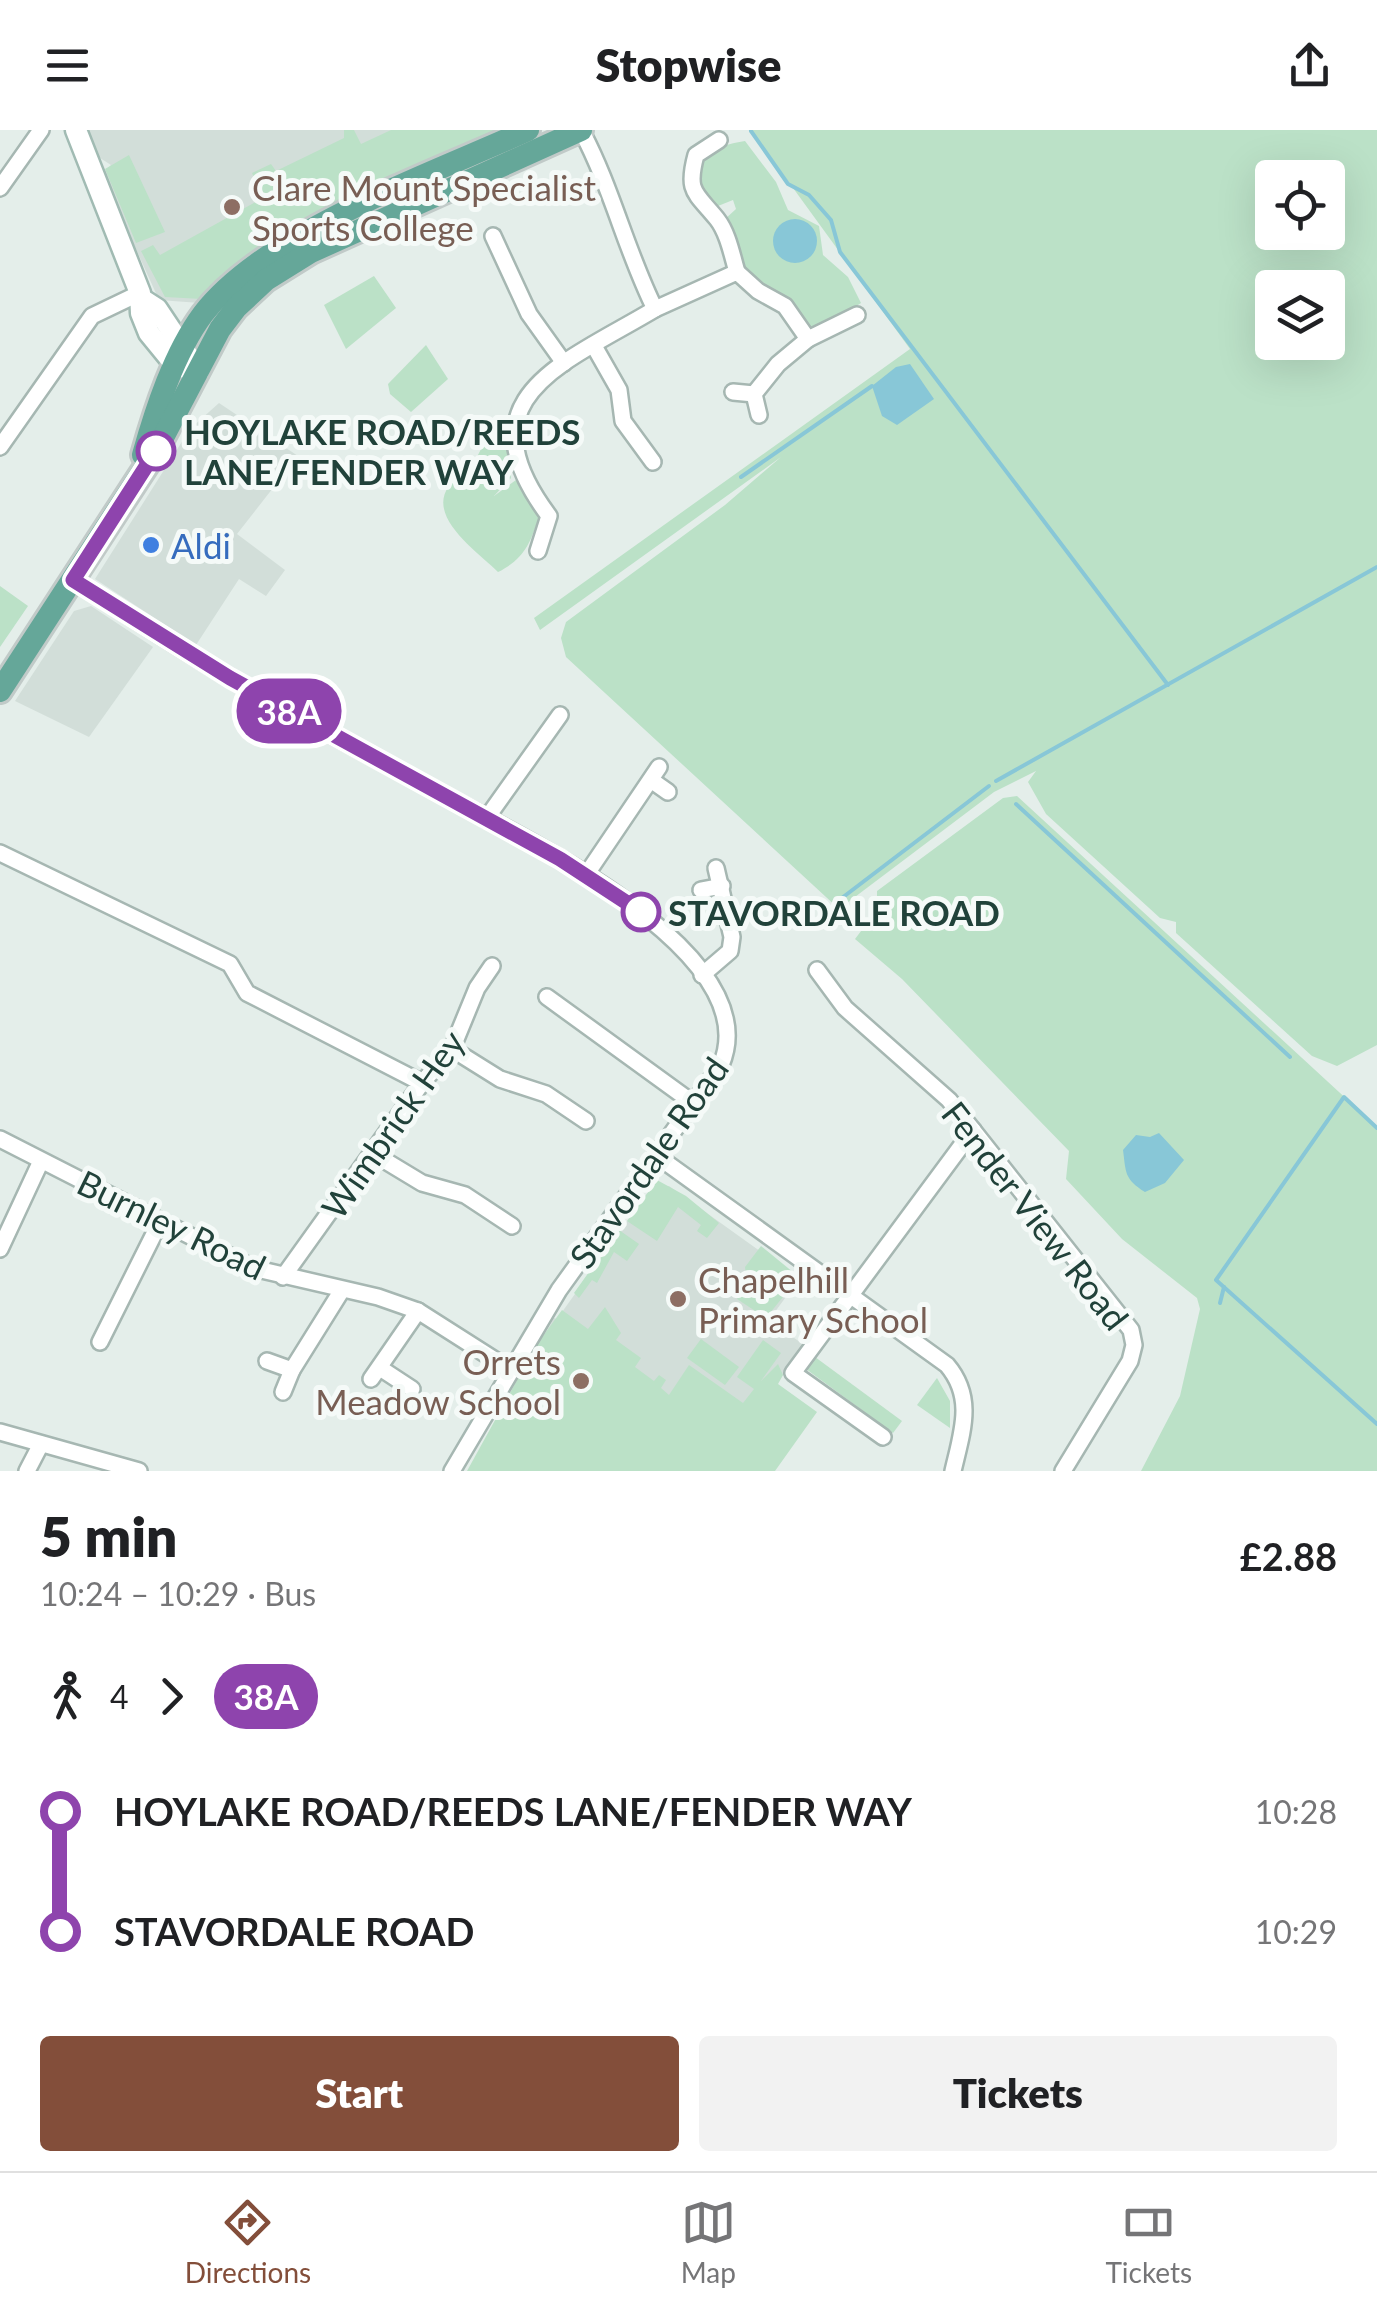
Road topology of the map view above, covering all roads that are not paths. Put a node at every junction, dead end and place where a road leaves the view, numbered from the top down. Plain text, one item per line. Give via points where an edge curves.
1 (41, 130) edge
2 (76, 130) edge
3 (528, 130) edge
4 (581, 130) edge
5 (718, 140) dead end
6 (0, 188) edge
7 (494, 236) dead end
8 (737, 272) junction
9 (147, 300) junction
10 (654, 309) junction
11 (204, 313) junction
12 (856, 314) dead end
13 (808, 339) junction
14 (594, 346) junction
15 (186, 362) junction
16 (564, 363) junction
17 (733, 392) dead end
18 (754, 394) junction
19 (759, 414) dead end
20 (0, 447) edge
21 (653, 462) dead end
22 (549, 516) junction
23 (568, 517) dead end
24 (538, 551) dead end
25 (73, 580) junction
26 (0, 691) edge
27 (560, 715) dead end
28 (668, 792) dead end
29 (486, 818) junction
30 (0, 853) edge
31 (716, 868) dead end
32 (586, 876) junction
33 (722, 886) junction
34 (700, 890) dead end
35 (492, 966) dead end
36 (817, 970) dead end
37 (702, 975) junction
38 (547, 997) dead end
39 (452, 1049) junction
40 (422, 1083) junction
41 (693, 1104) junction
42 (586, 1121) dead end
43 (973, 1130) junction
44 (0, 1139) edge
45 (374, 1154) junction
46 (657, 1156) junction
47 (41, 1161) junction
48 (507, 1217) dead end
49 (160, 1222) junction
50 (0, 1249) edge
51 (283, 1277) junction
52 (342, 1290) junction
53 (852, 1294) junction
54 (418, 1311) junction
55 (100, 1342) dead end
56 (267, 1361) dead end
57 (509, 1369) junction
58 (292, 1370) junction
59 (412, 1389) dead end
60 (282, 1392) dead end
61 (0, 1432) edge
62 (882, 1437) dead end
63 (41, 1444) junction
64 (28, 1471) edge
65 (139, 1471) edge
66 (452, 1471) edge
67 (952, 1471) edge
68 (1063, 1471) edge

1 - 6 street
2 - 9 street
3 - 11 main road via 272,252
4 - 10 street
4 - 15 main road via 284,268
5 - 8 street via 696,155 690,178 700,204 718,220
7 - 16 street via 522,300
8 - 10 street
8 - 13 street via 785,306
9 - 11 street via 190,316
9 - 15 street via 141,313 150,332
9 - 20 street via 92,316
10 - 14 street
11 - 15 main road
12 - 13 street
13 - 18 street
14 - 16 street
14 - 21 street via 619,390 624,421
15 - 25 main road via 138,473
16 - 22 street via 530,392 513,431 518,470
17 - 18 street
18 - 19 street
22 - 23 street
22 - 24 street
25 - 26 main road
25 - 29 street, Stavordale Road via 254,692
27 - 29 street
28 - 32 street via 655,774
29 - 32 street, Stavordale Road
30 - 40 street via 230,964 247,994
31 - 33 street
32 - 37 street, Stavordale Road via 646,916
33 - 34 street
33 - 37 street via 730,951
35 - 39 street, Wimbrick Hey
36 - 43 street, Fender View Road via 845,1008 949,1100
37 - 41 street, Stavordale Road via 718,996 729,1033 721,1065
38 - 41 street
39 - 40 street, Wimbrick Hey
39 - 42 street
40 - 45 street, Wimbrick Hey
41 - 46 street, Stavordale Road
43 - 53 street
43 - 68 street, Fender View Road via 1131,1330 1130,1362
44 - 47 street, Burnley Road
45 - 48 street via 399,1172 465,1194
45 - 51 street, Wimbrick Hey
46 - 53 street
46 - 57 street, Stavordale Road
47 - 49 street, Burnley Road
47 - 50 street
49 - 51 street, Burnley Road
49 - 55 street
51 - 52 street, Burnley Road
52 - 54 street, Burnley Road
52 - 58 street
53 - 62 street via 793,1373
53 - 67 street via 958,1378 965,1419
54 - 57 street, Burnley Road
54 - 59 street via 375,1374
56 - 58 street
57 - 66 street, Stavordale Road
58 - 60 street
61 - 63 street
63 - 64 street
63 - 65 street

